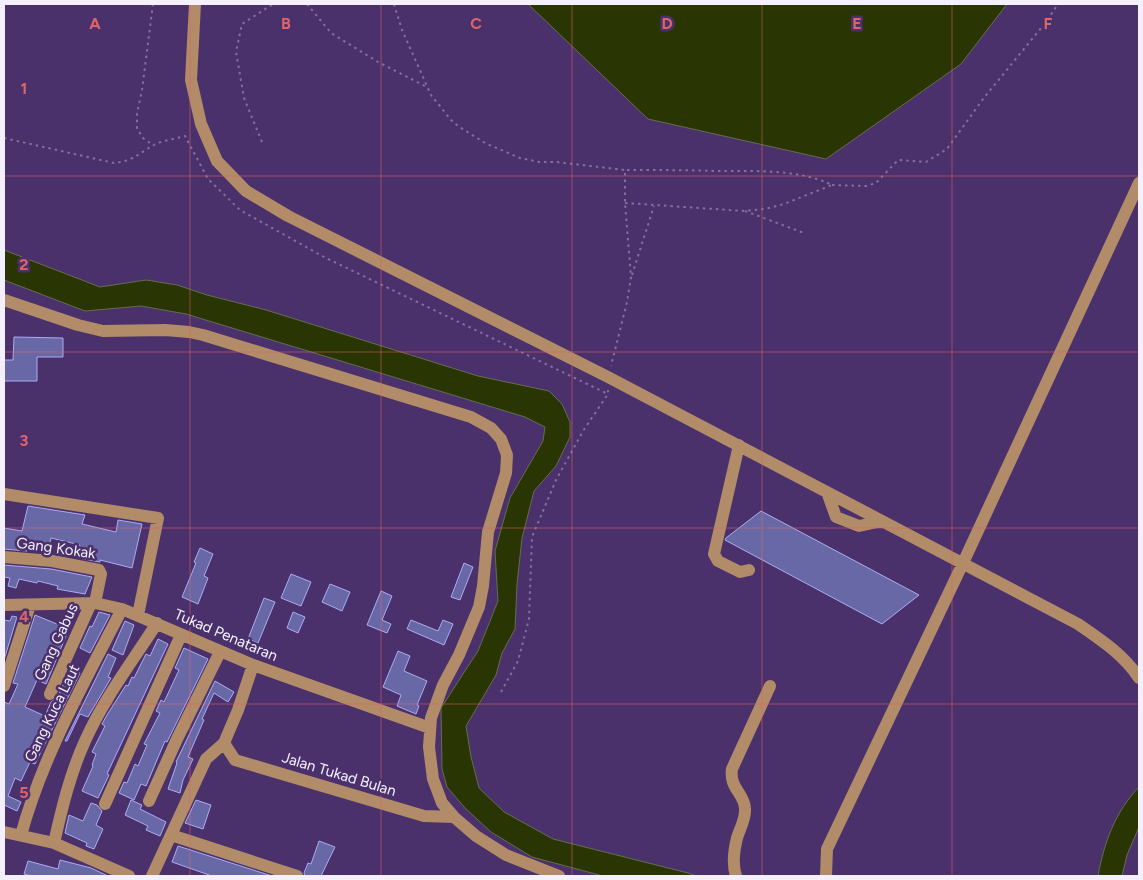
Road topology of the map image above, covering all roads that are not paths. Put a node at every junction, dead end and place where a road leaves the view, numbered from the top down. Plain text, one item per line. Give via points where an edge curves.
1 (195, 4) edge
2 (1139, 184) edge
3 (6, 302) edge
4 (739, 445) junction
5 (827, 492) junction
6 (4, 494) edge
7 (882, 521) junction
8 (4, 557) edge
9 (963, 563) junction
10 (749, 570) dead end
11 (93, 603) junction
12 (4, 604) edge
13 (30, 605) junction
14 (122, 608) junction
15 (138, 614) junction
16 (157, 624) junction
17 (181, 635) junction
18 (220, 652) junction
19 (253, 665) junction
20 (1139, 678) edge
21 (4, 686) edge
22 (770, 686) dead end
23 (50, 694) dead end
24 (430, 728) junction
25 (224, 743) junction
26 (150, 801) dead end
27 (104, 804) dead end
28 (454, 817) junction
29 (4, 833) edge
30 (20, 835) junction
31 (171, 835) junction
32 (54, 844) junction
33 (129, 876) edge
34 (152, 876) edge
35 (297, 876) edge
36 (558, 876) edge
37 (736, 876) edge
38 (826, 876) edge

1 - 4 street via 190,80 201,124 217,161 246,191 288,216
2 - 9 street
3 - 24 street via 103,331 165,330 203,335 471,417 497,433 506,450 506,473 488,532 481,598 472,628 439,695
4 - 5 street
4 - 10 street via 714,554 718,561 740,572
5 - 7 street
5 - 7 street via 836,517 859,526
6 - 15 street via 158,518
7 - 9 street
8 - 11 street, Gang Kokak via 52,561 99,570 101,574
9 - 20 street via 1078,624 1105,643
9 - 38 street via 826,849
11 - 13 street, Tukad Penataran
11 - 14 street, Tukad Penataran
11 - 23 street, Gang Gabus
12 - 13 street, Tukad Penataran
13 - 21 street
14 - 15 street, Tukad Penataran
14 - 30 street, Gang Kuca Laut via 46,761
15 - 16 street, Tukad Penataran
16 - 17 street, Tukad Penataran
16 - 32 street via 85,740 72,774
17 - 18 street, Tukad Penataran
17 - 27 street
18 - 19 street, Tukad Penataran
18 - 26 street
19 - 24 street, Tukad Penataran
19 - 25 street
22 - 37 street via 730,779 745,806 733,866
24 - 28 street via 433,779 442,802
25 - 28 street, Jalan Tukad Bulan via 235,760 424,816
25 - 31 street via 206,759
28 - 36 street via 506,855
29 - 30 street
30 - 32 street
31 - 34 street
31 - 35 street
32 - 33 street

